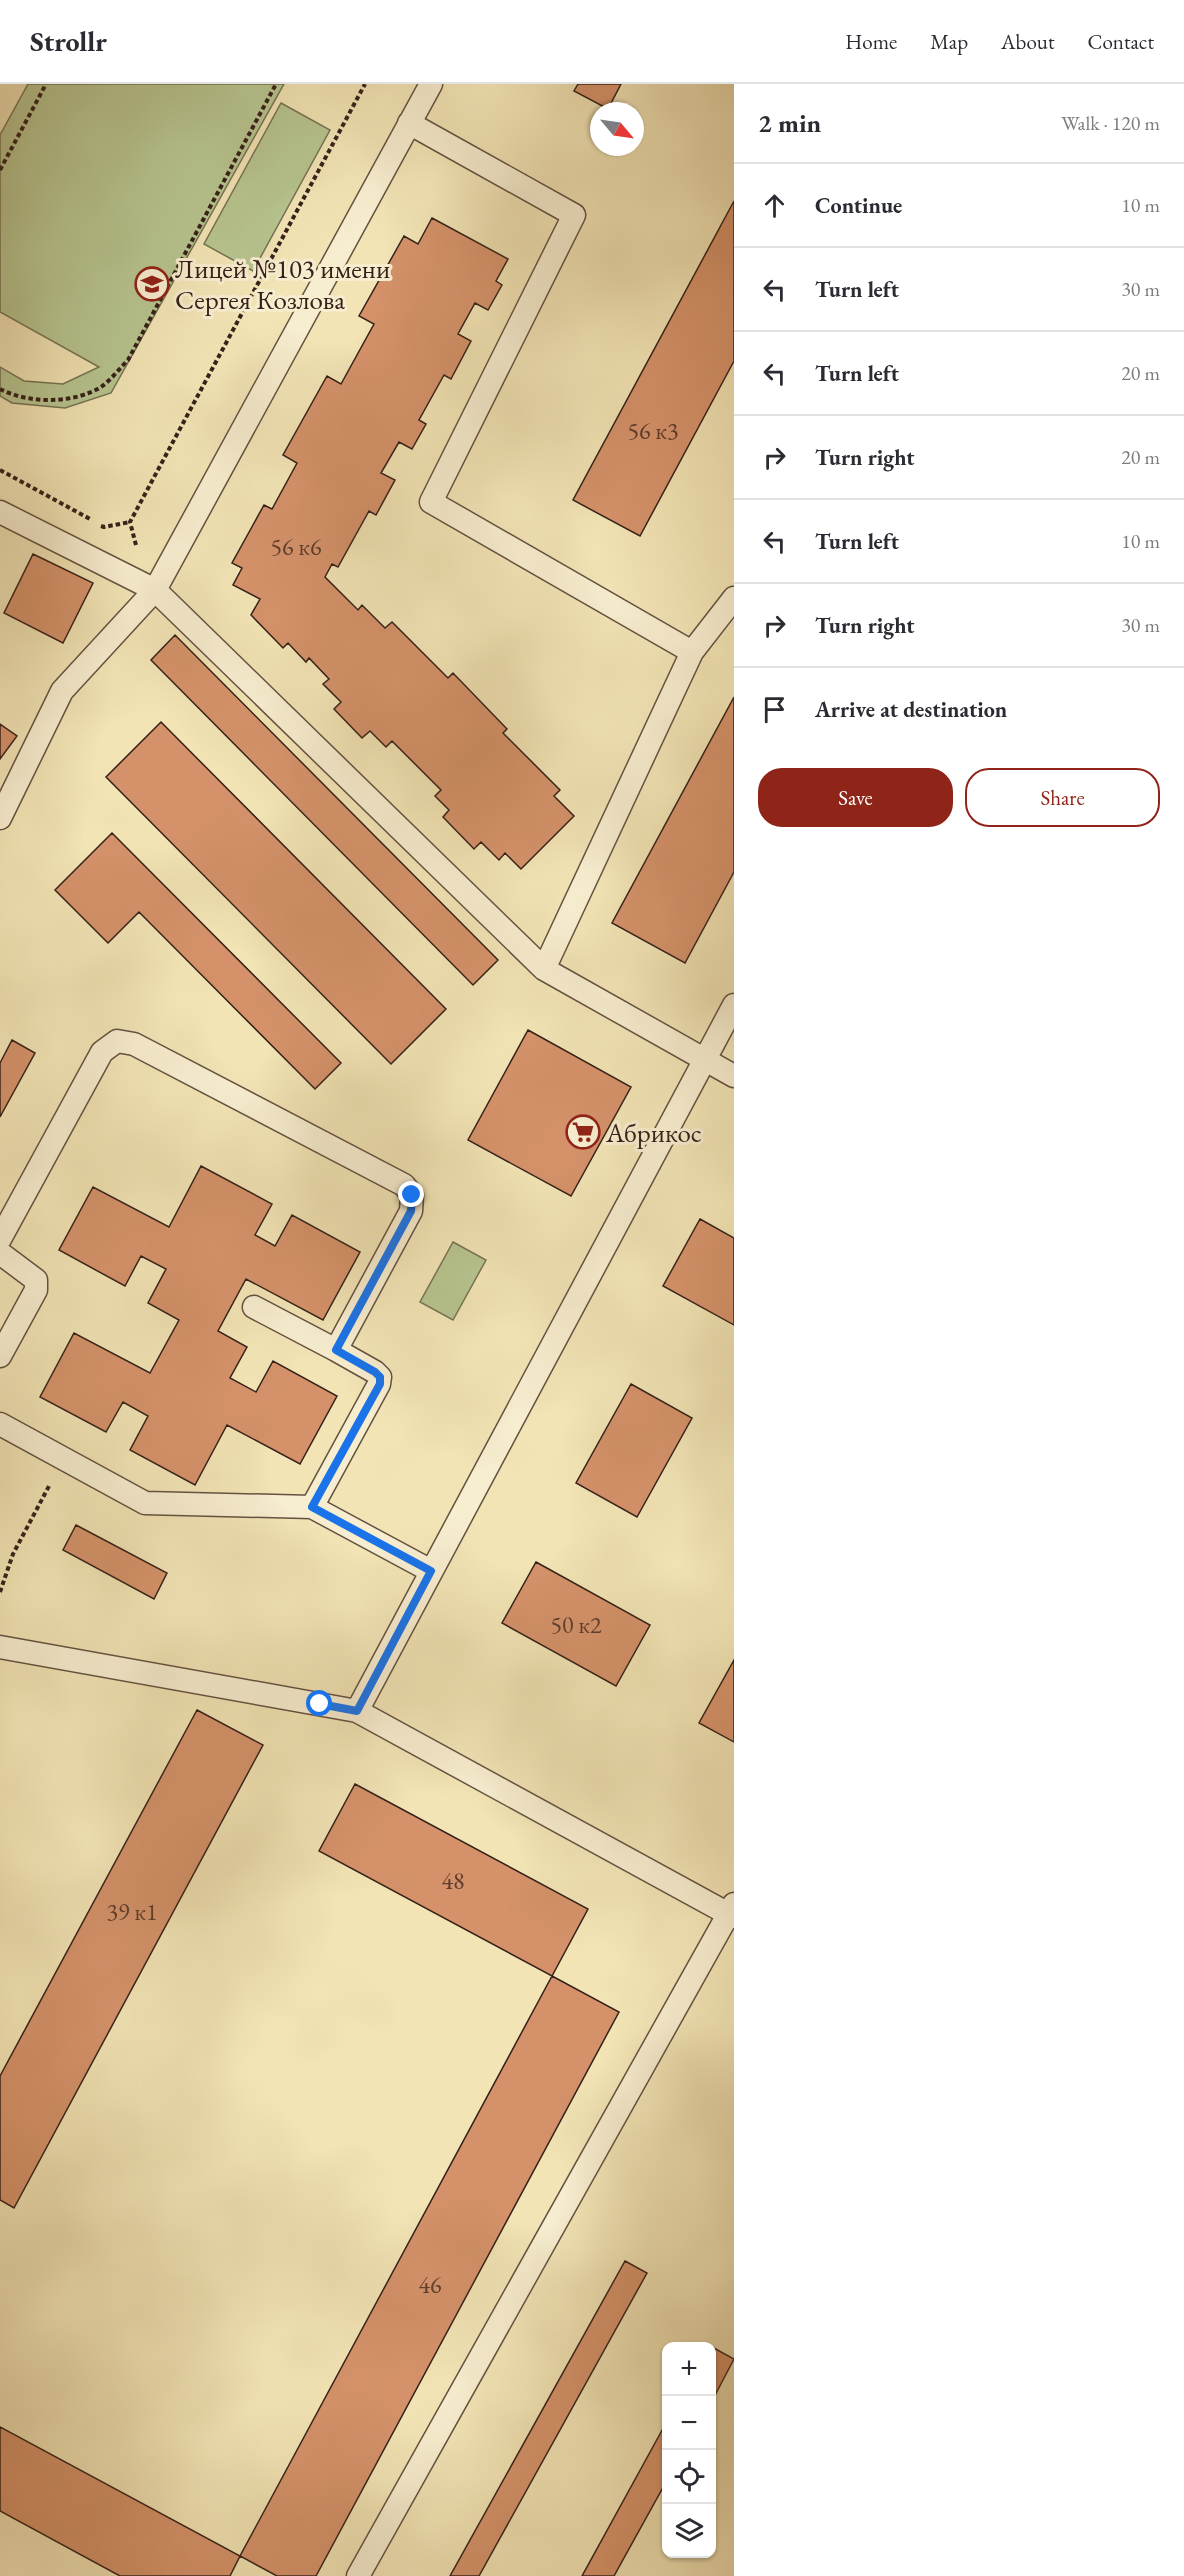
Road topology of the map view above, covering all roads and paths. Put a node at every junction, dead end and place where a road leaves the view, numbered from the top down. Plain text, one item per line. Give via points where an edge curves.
1 (46, 84) edge
2 (276, 84) edge
3 (365, 84) edge
4 (431, 84) edge
5 (409, 123) junction
6 (0, 170) edge
7 (0, 389) edge
8 (0, 470) edge
9 (0, 512) edge
10 (130, 522) junction
11 (124, 575) junction
12 (155, 590) junction
13 (734, 598) edge
14 (692, 652) junction
15 (5, 792) edge
16 (0, 818) edge
17 (544, 969) junction
18 (734, 1005) edge
19 (704, 1059) junction
20 (734, 1076) edge
21 (0, 1239) edge
22 (0, 1253) edge
23 (254, 1307) dead end
24 (336, 1350) junction
25 (0, 1356) edge
26 (0, 1424) edge
27 (63, 1459) junction
28 (312, 1507) junction
29 (431, 1571) junction
30 (0, 1592) edge
31 (0, 1647) edge
32 (357, 1711) junction
33 (732, 1911) edge
34 (358, 2576) edge

1 - 6 path
2 - 7 path via 128,360 102,386 71,399 35,399
3 - 10 path
4 - 5 lane
5 - 12 lane
5 - 14 lane via 574,215 431,501
8 - 10 path via 104,527
9 - 11 lane
10 - 11 path via 138,551
11 - 12 lane
12 - 15 lane via 62,691
12 - 17 lane
13 - 14 lane
14 - 17 lane
15 - 16 lane
17 - 19 lane
18 - 19 lane
19 - 20 lane
19 - 29 lane
21 - 24 lane via 102,1052 117,1041 134,1044 404,1185 412,1195 411,1211
22 - 25 lane via 36,1280 36,1290
23 - 24 lane
24 - 28 lane via 375,1372 380,1384
26 - 27 lane
27 - 28 lane via 145,1503
27 - 30 path via 13,1554
28 - 29 lane
29 - 32 lane
31 - 32 lane
32 - 33 lane
33 - 34 lane

